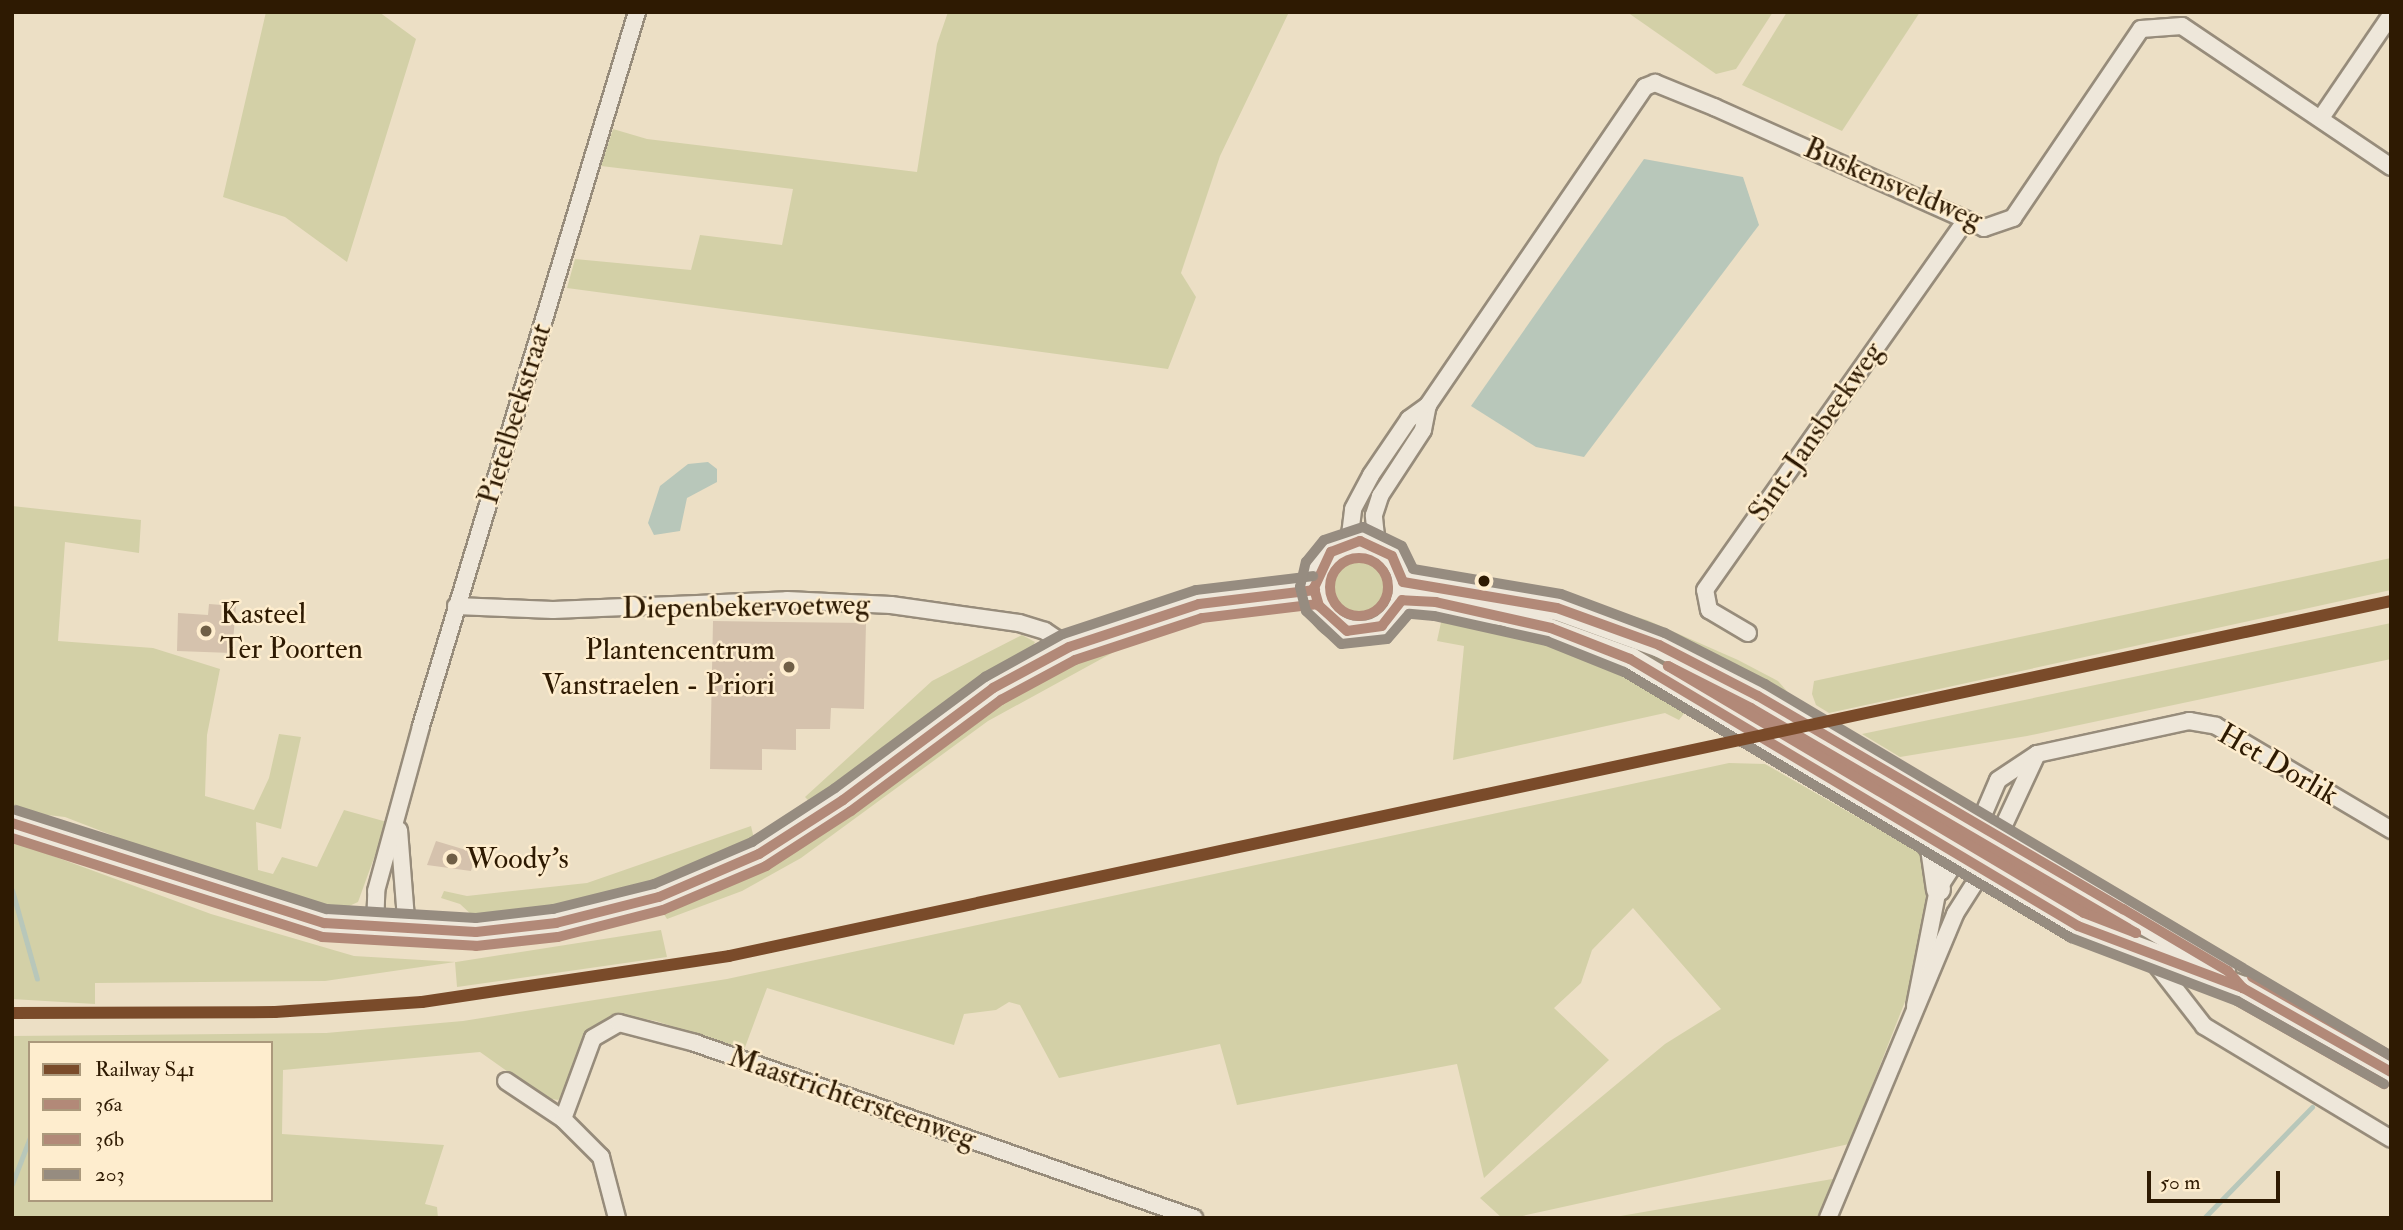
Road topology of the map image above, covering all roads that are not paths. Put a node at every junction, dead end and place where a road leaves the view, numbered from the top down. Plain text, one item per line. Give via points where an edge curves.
1 (638, 12) edge
2 (2391, 15) edge
3 (2321, 118) junction
4 (2391, 167) edge
5 (1965, 221) junction
6 (1428, 405) junction
7 (1349, 543) junction
8 (1377, 546) junction
9 (1315, 590) junction
10 (1403, 591) junction
11 (456, 606) junction
12 (1748, 633) dead end
13 (1069, 647) junction
14 (2037, 754) junction
15 (398, 818) junction
16 (1911, 822) junction
17 (12, 824) edge
18 (1978, 827) junction
19 (2391, 830) edge
20 (1999, 839) junction
21 (1961, 854) junction
22 (1983, 870) junction
23 (1938, 889) junction
24 (375, 929) junction
25 (407, 932) junction
26 (2148, 954) junction
27 (2243, 988) junction
28 (1915, 1006) junction
29 (2391, 1072) edge
30 (506, 1081) dead end
31 (563, 1119) junction
32 (2391, 1139) edge
33 (617, 1218) edge
34 (1194, 1218) edge
35 (1828, 1218) edge

1 - 11 street, Pietelbeekstraat
2 - 3 street
3 - 4 street, Buskensveldweg
3 - 5 street, Buskensveldweg via 2182,26 2141,29 2013,218 1984,228
5 - 6 street, Buskensveldweg via 1655,83 1637,99
5 - 12 street, Sint-Jansbeekweg via 1705,590 1709,610
6 - 7 street, Buskensveldweg via 1409,419 1371,475 1353,509
6 - 8 street, Buskensveldweg via 1423,430 1386,482 1377,505
7 - 8 main road
7 - 9 main road via 1324,559
8 - 10 main road via 1398,564
9 - 10 main road via 1331,622 1357,632 1382,626
9 - 13 main road via 1199,604
10 - 16 main road via 1506,614 1630,659
10 - 18 main road via 1557,608 1659,645 1758,696
11 - 13 street, Diepenbekervoetweg via 553,611 787,600 891,605 1019,623 1045,631
11 - 15 street, Pietelbeekstraat
13 - 25 main road via 993,688 794,834 712,877 606,913 556,923
14 - 18 street, Het Dorlik via 1998,780
14 - 19 street, Het Dorlik via 2189,721 2216,726
14 - 20 street
15 - 24 street, Pietelbeekstraat via 376,891
15 - 25 street, Pietelbeekstraat
16 - 21 main road
16 - 23 main road via 1932,848
17 - 24 main road via 204,889 324,923
18 - 20 main road
18 - 21 street, Het Dorlik
20 - 22 street
20 - 27 main road via 2228,971
21 - 22 main road
21 - 23 street, Het Dorlik
22 - 26 main road via 2078,926
22 - 28 street via 1955,915
23 - 28 street
24 - 25 main road
26 - 27 main road
26 - 32 street via 2204,1026
27 - 29 main road
28 - 35 street
30 - 31 street
31 - 33 street via 601,1157
31 - 34 street, Maastrichtersteenweg via 593,1038 620,1023 708,1047

